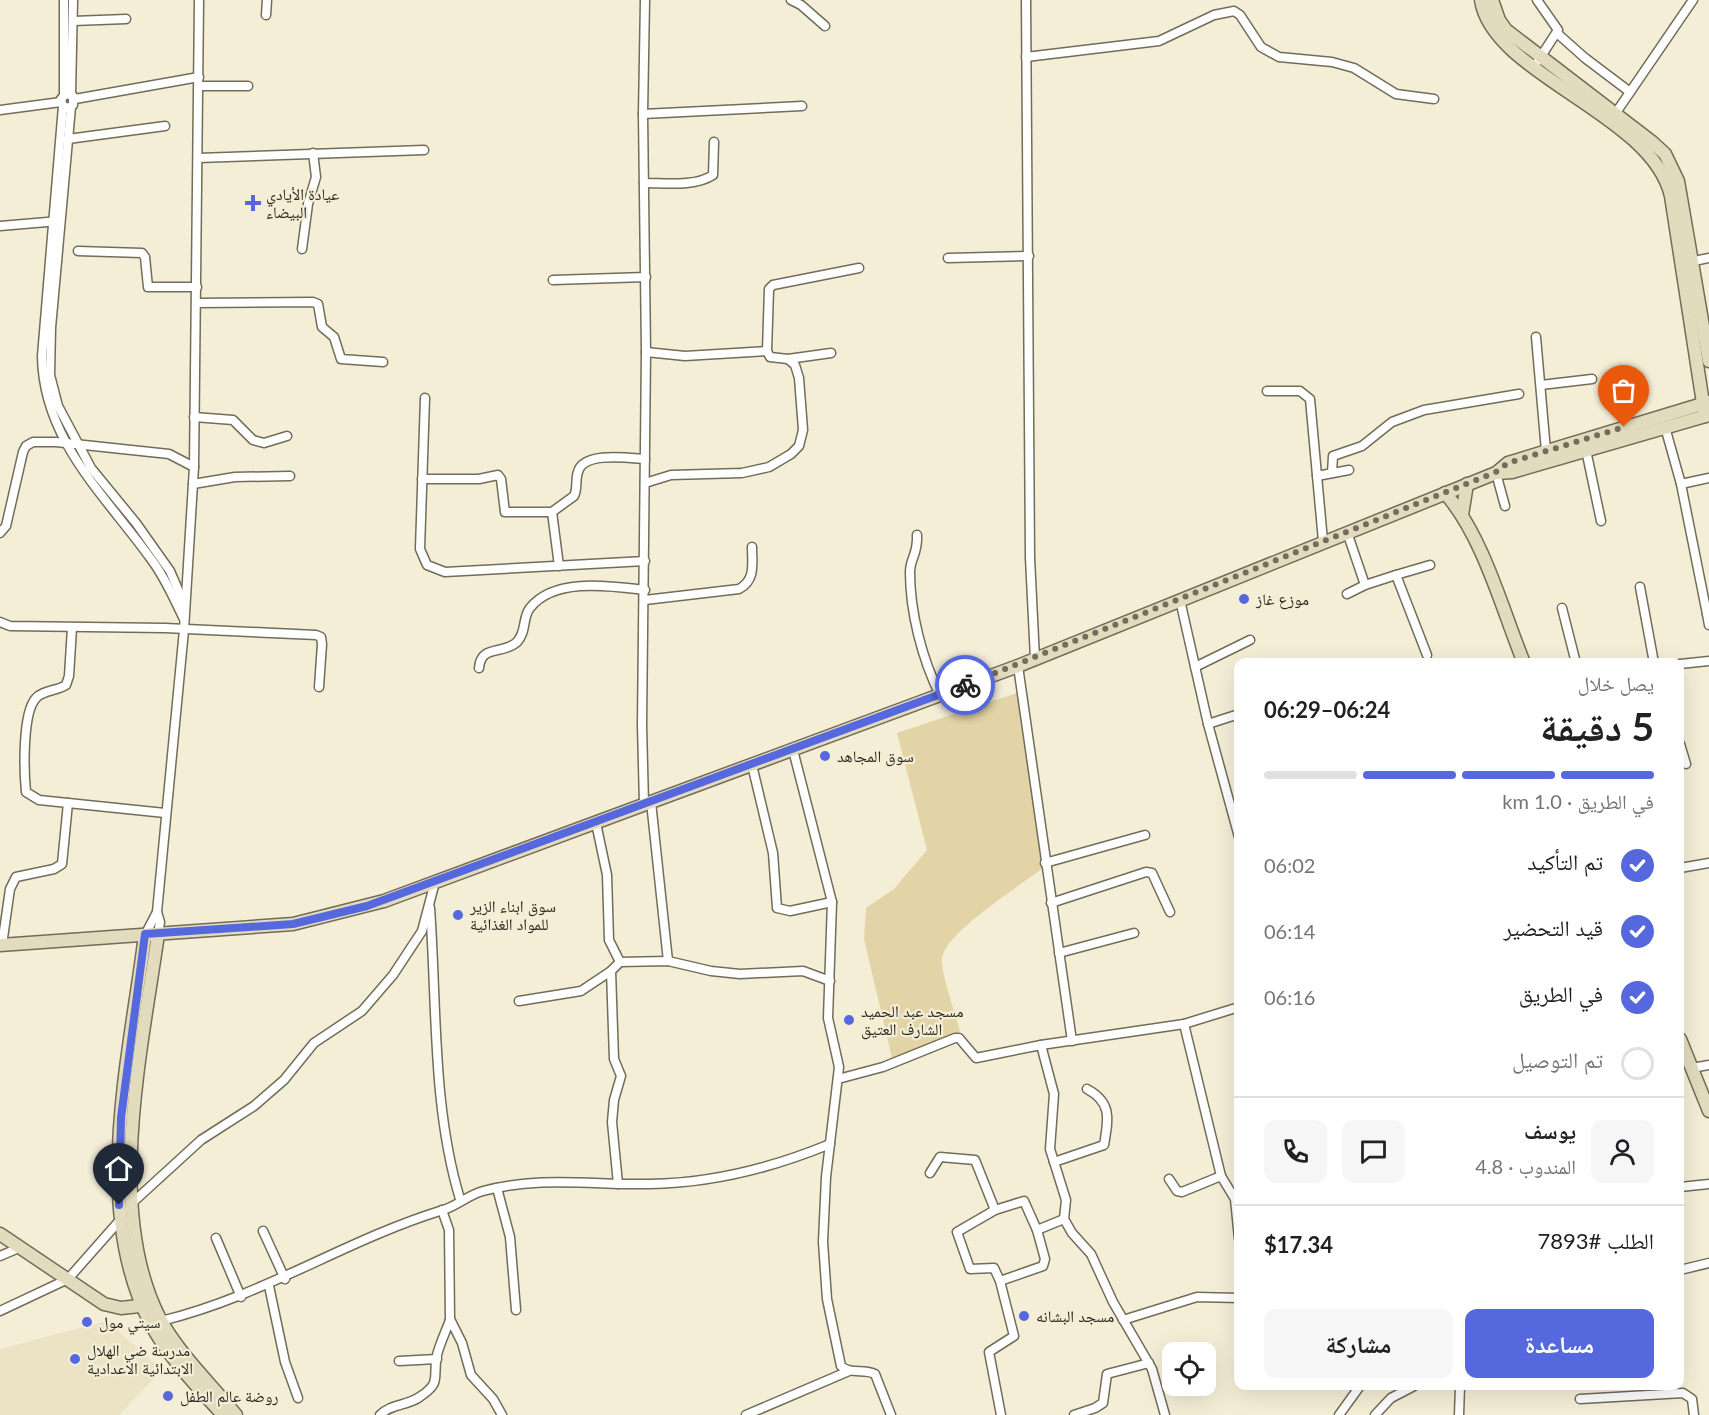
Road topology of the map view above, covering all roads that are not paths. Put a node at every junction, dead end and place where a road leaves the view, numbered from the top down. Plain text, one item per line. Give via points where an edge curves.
1 (199, 0) edge
2 (267, 0) edge
3 (645, 0) edge
4 (791, 0) edge
5 (1026, 0) edge
6 (1480, 0) edge
7 (1492, 0) edge
8 (1538, 0) edge
9 (1693, 0) edge
10 (69, 1) edge
11 (266, 15) dead end
12 (126, 19) dead end
13 (73, 21) junction
14 (825, 26) dead end
15 (1558, 33) junction
16 (1026, 57) junction
17 (1538, 62) junction
18 (199, 82) junction
19 (248, 86) dead end
20 (1630, 92) junction
21 (1434, 99) dead end
22 (67, 101) junction
23 (802, 106) dead end
24 (0, 110) edge
25 (643, 114) junction
26 (1613, 117) junction
27 (165, 126) dead end
28 (68, 139) junction
29 (714, 142) dead end
30 (424, 150) dead end
31 (313, 153) junction
32 (198, 158) junction
33 (644, 183) junction
34 (57, 221) junction
35 (0, 226) edge
36 (302, 249) dead end
37 (78, 251) dead end
38 (1029, 256) junction
39 (948, 258) dead end
40 (1709, 258) edge
41 (1687, 262) junction
42 (859, 268) dead end
43 (646, 277) junction
44 (553, 280) dead end
45 (197, 287) junction
46 (197, 303) junction
47 (1536, 337) dead end
48 (767, 351) junction
49 (646, 352) junction
50 (831, 353) dead end
51 (788, 359) junction
52 (1709, 361) edge
53 (383, 362) dead end
54 (1592, 379) dead end
55 (1541, 385) junction
56 (1267, 391) dead end
57 (1519, 394) dead end
58 (425, 398) dead end
59 (1707, 409) edge
60 (194, 417) junction
61 (1665, 427) junction
62 (287, 436) dead end
63 (67, 444) junction
64 (78, 446) junction
65 (1587, 450) junction
66 (1546, 451) junction
67 (645, 459) junction
68 (194, 467) junction
69 (1349, 470) dead end
70 (1496, 472) junction
71 (1332, 473) junction
72 (290, 476) dead end
73 (1317, 476) junction
74 (1709, 478) edge
75 (422, 479) junction
76 (645, 483) junction
77 (193, 484) junction
78 (1467, 484) junction
79 (1681, 484) junction
80 (1445, 493) junction
81 (1505, 506) dead end
82 (552, 512) junction
83 (1462, 515) junction
84 (1601, 521) dead end
85 (1347, 532) junction
86 (0, 533) edge
87 (917, 536) dead end
88 (1323, 541) junction
89 (752, 547) dead end
90 (645, 561) junction
91 (1430, 565) dead end
92 (560, 566) junction
93 (1396, 575) junction
94 (1365, 585) junction
95 (1640, 587) dead end
96 (645, 590) junction
97 (1347, 594) dead end
98 (645, 600) junction
99 (1180, 600) junction
100 (185, 607) junction
101 (1562, 608) dead end
102 (1708, 614) edge
103 (184, 620) junction
104 (0, 622) edge
105 (1709, 625) edge
106 (72, 628) junction
107 (184, 630) junction
108 (1250, 640) dead end
109 (1427, 655) dead end
110 (1522, 658) edge
111 (1575, 658) edge
112 (1653, 658) edge
113 (1035, 659) junction
114 (1709, 661) edge
115 (1684, 664) edge
116 (1018, 666) junction
117 (1195, 667) junction
118 (479, 668) dead end
119 (319, 687) dead end
120 (940, 695) junction
121 (1234, 716) edge
122 (1208, 724) junction
123 (793, 750) junction
124 (1684, 757) edge
125 (1686, 764) dead end
126 (752, 765) junction
127 (1234, 792) edge
128 (1229, 794) junction
129 (68, 803) junction
130 (648, 803) junction
131 (165, 813) junction
132 (1234, 816) edge
133 (596, 823) junction
134 (1146, 836) dead end
135 (1045, 863) junction
136 (1709, 863) edge
137 (1684, 867) edge
138 (435, 882) junction
139 (430, 902) junction
140 (831, 902) junction
141 (1051, 903) junction
142 (1170, 912) dead end
143 (1134, 933) dead end
144 (152, 934) junction
145 (1, 945) edge
146 (1059, 953) junction
147 (668, 961) junction
148 (620, 962) junction
149 (611, 971) junction
150 (830, 981) junction
151 (519, 1001) dead end
152 (1234, 1009) edge
153 (1184, 1024) junction
154 (1072, 1041) junction
155 (1041, 1045) junction
156 (1684, 1049) edge
157 (1709, 1065) edge
158 (1692, 1068) junction
159 (838, 1079) junction
160 (1087, 1089) dead end
161 (1709, 1111) edge
162 (830, 1144) junction
163 (1054, 1162) junction
164 (930, 1173) dead end
165 (1221, 1176) junction
166 (1169, 1179) dead end
167 (618, 1184) junction
168 (1709, 1184) edge
169 (1684, 1187) edge
170 (497, 1188) junction
171 (1234, 1196) edge
172 (460, 1199) junction
173 (131, 1204) junction
174 (442, 1210) junction
175 (995, 1210) junction
176 (121, 1218) junction
177 (1064, 1219) junction
178 (1037, 1230) junction
179 (263, 1231) dead end
180 (0, 1234) edge
181 (216, 1238) dead end
182 (21, 1247) junction
183 (0, 1256) edge
184 (1709, 1263) edge
185 (1684, 1269) edge
186 (68, 1279) junction
187 (285, 1279) junction
188 (1000, 1281) junction
189 (269, 1286) junction
190 (241, 1297) junction
191 (1234, 1298) edge
192 (148, 1305) junction
193 (516, 1310) dead end
194 (0, 1311) edge
195 (450, 1319) junction
196 (1123, 1320) junction
197 (163, 1330) junction
198 (437, 1359) junction
199 (399, 1361) dead end
200 (1149, 1363) junction
201 (849, 1371) junction
202 (1357, 1390) edge
203 (1406, 1390) edge
204 (1458, 1390) edge
205 (298, 1398) dead end
206 (1580, 1399) dead end
207 (749, 1414) edge
208 (222, 1415) edge
209 (236, 1415) edge
210 (380, 1415) edge
211 (502, 1415) edge
212 (891, 1415) edge
213 (1001, 1415) edge
214 (1074, 1415) edge
215 (1165, 1415) edge
216 (1339, 1415) edge
217 (1375, 1415) edge
218 (1459, 1415) edge
219 (1694, 1415) edge

1 - 18 street
2 - 11 street
3 - 25 street
4 - 14 street
5 - 16 street
6 - 17 main road via 1500,39
7 - 17 main road via 1506,30
8 - 15 street via 1556,23
9 - 20 street
10 - 13 street
10 - 22 street
12 - 13 street
13 - 22 street
15 - 17 street
15 - 20 street
16 - 21 street via 1159,41 1214,15 1234,11 1261,47 1279,57 1332,62 1354,68 1396,94
16 - 38 street
17 - 26 main road
18 - 19 street
18 - 22 street
18 - 32 street
20 - 26 street
22 - 24 street
22 - 28 street
22 - 34 street
23 - 25 street
25 - 33 street
26 - 41 main road via 1665,154 1672,166 1678,181
27 - 28 street
28 - 34 street
29 - 33 street via 713,175 704,180
30 - 31 street
31 - 32 street
31 - 36 street via 316,177
32 - 45 street
33 - 43 street
34 - 35 street
34 - 63 street via 43,375 49,405
34 - 64 street via 50,375 58,406
37 - 45 street via 142,253 148,287
38 - 39 street
38 - 113 street via 1030,558
40 - 41 street
41 - 52 main road
41 - 59 main road
42 - 48 street via 770,288
43 - 44 street
43 - 49 street
45 - 46 street
46 - 53 street via 313,302 318,304 322,327 334,337 340,359
46 - 60 street
47 - 55 street
48 - 49 street via 693,356
48 - 51 street via 772,358
49 - 67 street
50 - 51 street
51 - 76 street via 795,365 799,378 803,430 799,446 791,454 769,467 742,473 671,475
54 - 55 street
55 - 66 street
56 - 73 street via 1300,391 1309,397
57 - 71 street via 1424,410 1392,422 1362,446 1334,456
58 - 75 street
59 - 61 main road
59 - 66 main road
60 - 62 street via 233,420 259,442
60 - 68 street
61 - 65 main road
61 - 79 street
63 - 64 street
63 - 86 street via 33,442 26,446 6,526
63 - 103 street via 86,478 153,560
64 - 68 street via 169,454
64 - 100 street via 171,572
65 - 70 main road via 1512,472
65 - 84 street
66 - 70 main road via 1508,463
67 - 76 street
67 - 82 street via 611,457 587,461 578,471 574,496
68 - 77 street
69 - 71 street
70 - 78 main road
70 - 81 street
71 - 73 street
72 - 77 street via 236,477
73 - 88 street
74 - 79 street
75 - 82 street via 498,475 505,512
75 - 92 street via 420,549 423,560 435,570
76 - 90 street
77 - 100 street
78 - 80 main road
78 - 83 main road
79 - 102 street
80 - 83 main road
80 - 85 main road
82 - 92 street
83 - 110 main road
85 - 88 main road
85 - 94 street
87 - 120 street via 918,550 910,569 914,610 930,675
88 - 99 main road
89 - 98 street via 752,573 739,589
90 - 92 street
90 - 96 street
91 - 93 street
93 - 94 street
93 - 109 street
94 - 97 street
95 - 112 street
96 - 98 street
96 - 118 street via 568,588 546,594 528,610 524,632 516,643 482,655
98 - 130 street via 642,725
99 - 113 main road
99 - 117 street
100 - 103 street
101 - 111 street
102 - 105 street
103 - 107 street
104 - 106 street via 10,626
106 - 107 street
106 - 129 street via 66,685 37,696 31,706 25,781 30,796
107 - 119 street via 321,637
107 - 131 street
108 - 117 street
113 - 116 main road
114 - 115 street
116 - 120 main road
116 - 135 street
117 - 122 street
120 - 123 main road
121 - 122 street
122 - 128 street
123 - 126 main road
123 - 140 street
124 - 125 street
126 - 130 main road
126 - 140 street via 773,853 777,908 790,911
127 - 128 street
128 - 132 street
129 - 131 street
129 - 145 street via 62,864 16,877 10,889
130 - 133 main road
130 - 147 street
131 - 144 street via 157,912 160,922
133 - 138 main road
133 - 148 street via 607,875 609,940
134 - 135 street
135 - 141 street
136 - 137 street
138 - 139 street
138 - 144 main road via 358,909 300,923
139 - 172 street via 442,1107
139 - 173 street via 422,931 393,975 362,1011 314,1043 285,1080 254,1106 201,1140
140 - 150 street
141 - 142 street via 1146,872 1152,873
141 - 146 street
143 - 146 street
144 - 145 main road
144 - 173 main road via 131,1128
144 - 176 main road via 120,1130
146 - 154 street
147 - 148 street
147 - 150 street via 740,974 803,971
148 - 149 street
149 - 151 street via 580,991
149 - 167 street via 614,1059 621,1076 612,1122
150 - 159 street via 828,1018 838,1054
152 - 153 street
153 - 154 street
153 - 165 street
154 - 155 street
155 - 159 street via 976,1058 955,1038 883,1067
155 - 163 street via 1054,1094 1049,1143
156 - 158 main road
157 - 158 street
158 - 161 main road
159 - 162 street
160 - 163 street via 1100,1096 1107,1110 1104,1145
162 - 167 street via 726,1177
162 - 201 street via 824,1274 839,1363
163 - 177 street via 1066,1200
164 - 175 street via 940,1157 975,1160
165 - 166 street via 1182,1192
165 - 171 street
167 - 170 street via 542,1182
168 - 169 street
170 - 172 street
170 - 193 street via 510,1237
172 - 174 street
173 - 192 main road
174 - 187 street via 417,1217
174 - 195 street via 449,1230
175 - 178 street via 1024,1201
175 - 188 street via 957,1232 970,1269 994,1268
176 - 186 street
176 - 192 main road via 128,1265
177 - 178 street
177 - 196 street via 1091,1254
178 - 188 street via 1045,1264
179 - 187 street
180 - 182 main road
181 - 190 street
182 - 183 street
182 - 186 main road
184 - 185 street
186 - 192 main road via 109,1306
186 - 194 street
187 - 189 street
188 - 213 street via 1014,1336 989,1352
189 - 190 street
189 - 205 street via 285,1362
190 - 197 street
191 - 196 street via 1202,1296
192 - 197 main road
195 - 198 street
195 - 211 street via 471,1375
196 - 200 street
197 - 208 main road
197 - 209 main road
198 - 199 street
198 - 210 street via 437,1379 432,1387
200 - 214 street via 1107,1374 1102,1403
200 - 215 street
201 - 207 street
201 - 212 street via 867,1371 878,1377
202 - 216 street
203 - 217 street via 1391,1398
204 - 218 street
206 - 219 street via 1683,1393 1692,1399

